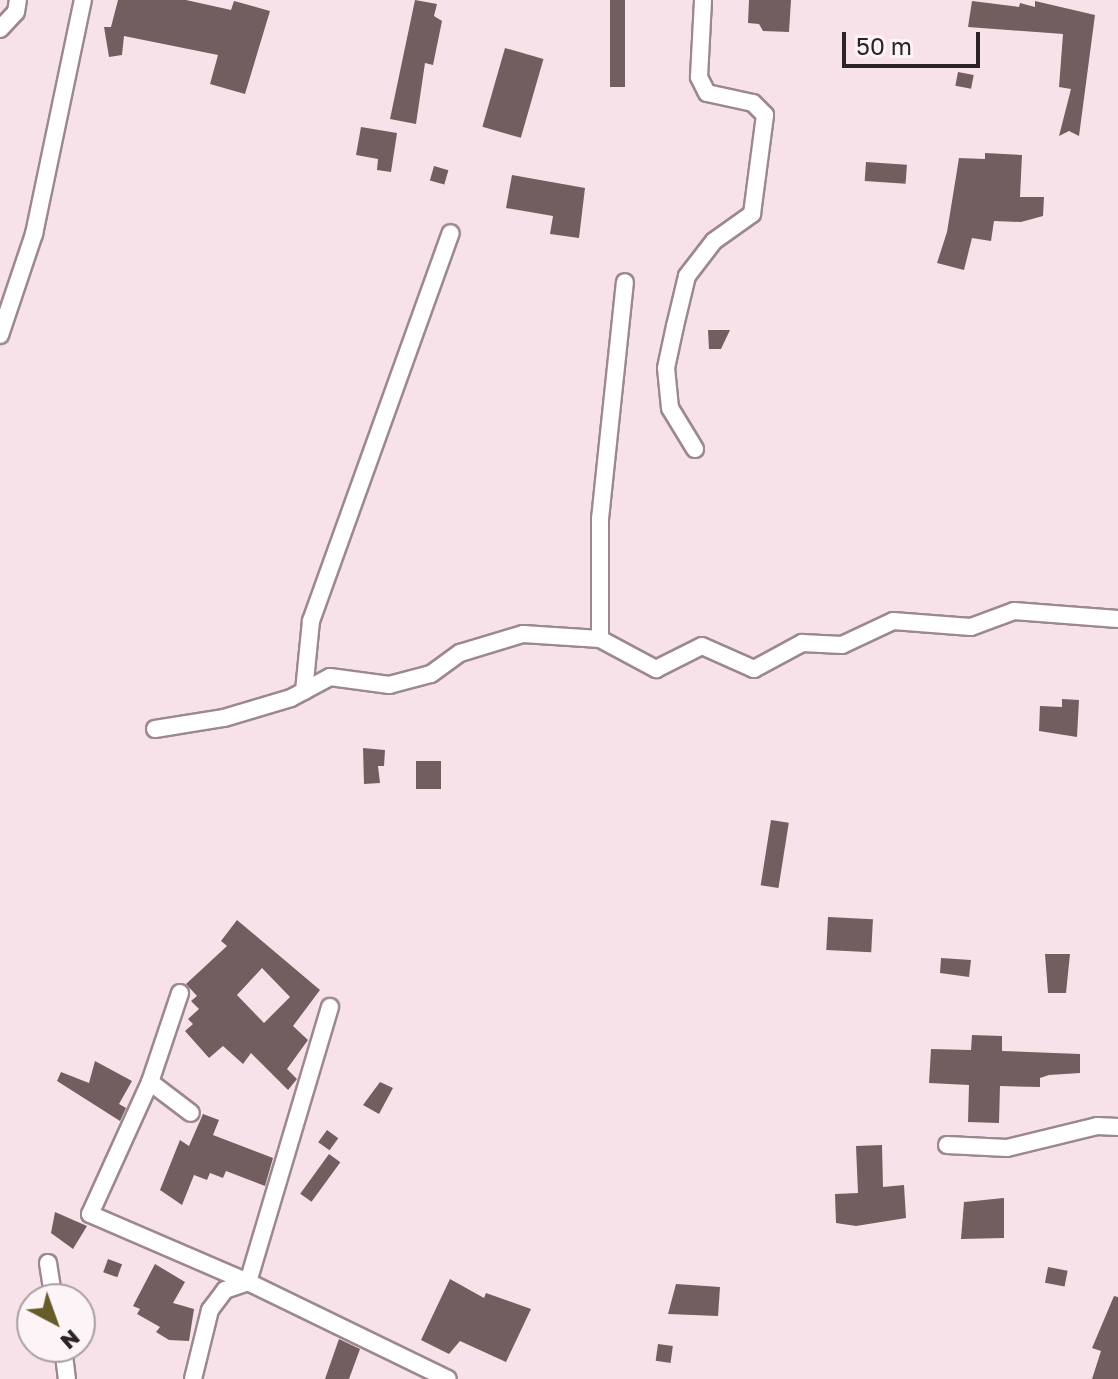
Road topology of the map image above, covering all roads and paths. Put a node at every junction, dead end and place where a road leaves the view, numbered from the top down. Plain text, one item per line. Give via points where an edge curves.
1 (18, 0) edge
2 (83, 0) edge
3 (703, 0) edge
4 (0, 29) edge
5 (451, 233) dead end
6 (625, 282) dead end
7 (0, 335) edge
8 (695, 449) dead end
9 (1118, 619) edge
10 (600, 639) junction
11 (304, 691) junction
12 (155, 729) dead end
13 (180, 993) dead end
14 (330, 1007) dead end
15 (150, 1082) junction
16 (191, 1113) dead end
17 (1118, 1127) edge
18 (947, 1145) dead end
19 (48, 1263) dead end
20 (248, 1282) junction
21 (51, 1283) edge
22 (193, 1379) edge
23 (448, 1379) edge

1 - 4 street via 16,12
2 - 7 street via 34,234
3 - 8 street via 699,77 707,93 753,103 765,115 752,214 714,241 687,276 666,368 670,408
5 - 11 street via 311,621
6 - 10 street via 600,519
9 - 10 street via 1014,611 971,627 893,621 842,645 802,643 754,669 702,646 656,669
10 - 11 street via 523,634 460,653 431,674 389,685 330,677
11 - 12 street via 224,718
13 - 15 street
14 - 20 street
15 - 16 street
15 - 20 street via 90,1214
17 - 18 street via 1097,1126 1007,1148
19 - 21 street
20 - 22 street via 225,1290 210,1310
20 - 23 street

